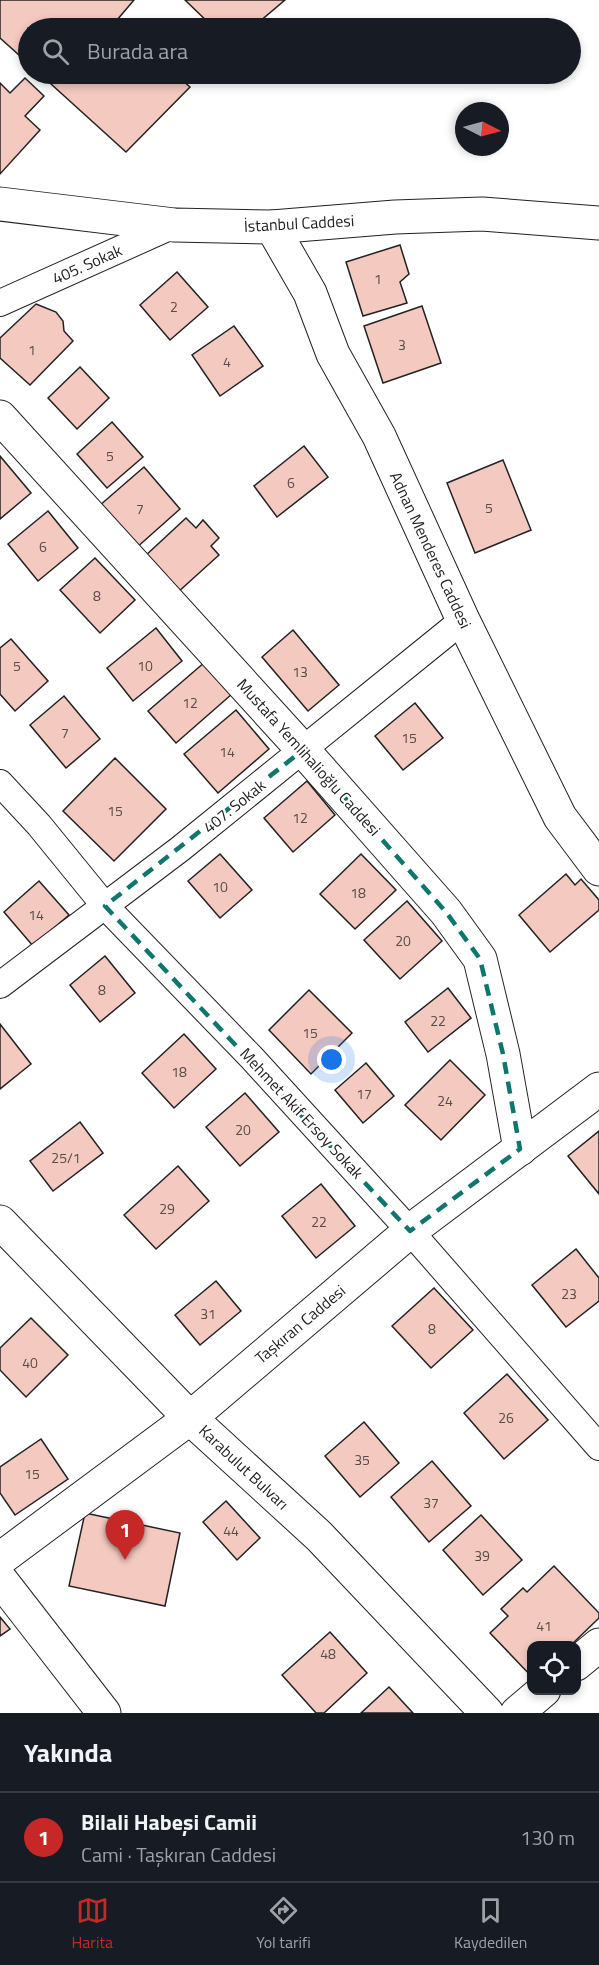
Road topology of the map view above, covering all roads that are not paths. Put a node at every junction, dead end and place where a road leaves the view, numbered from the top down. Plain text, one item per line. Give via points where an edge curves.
1 (0, 204) edge
2 (599, 223) edge
3 (174, 225) junction
4 (272, 227) junction
5 (0, 303) edge
6 (0, 417) edge
7 (463, 620) junction
8 (303, 750) junction
9 (0, 783) edge
10 (599, 869) edge
11 (105, 906) junction
12 (0, 985) edge
13 (599, 1089) edge
14 (520, 1149) junction
15 (0, 1222) edge
16 (410, 1231) junction
17 (190, 1418) junction
18 (599, 1447) edge
19 (0, 1559) edge
20 (0, 1579) edge
21 (599, 1645) edge
22 (581, 1660) edge
23 (538, 1695) edge
24 (104, 1713) edge
25 (486, 1713) edge
26 (517, 1713) edge

1 - 3 street, İstanbul Caddesi
2 - 4 street, İstanbul Caddesi via 482,214
3 - 4 street, İstanbul Caddesi
3 - 5 street, 405. Sokak
4 - 7 street, Adnan Menderes Caddesi via 310,293 333,354 379,436
6 - 8 street, Mustafa Yemlihalioğlu Caddesi
7 - 8 street, 407. Sokak
7 - 10 street, Adnan Menderes Caddesi via 560,817
8 - 11 street, 407. Sokak
8 - 14 street, Mustafa Yemlihalioğlu Caddesi via 446,912 480,959
9 - 11 street, Mehmet Akif Ersoy Sokak
11 - 12 street, 407. Sokak
11 - 16 street, Mehmet Akif Ersoy Sokak via 252,1058
13 - 14 street, Taşkıran Caddesi
14 - 16 street, Taşkıran Caddesi
15 - 17 street, Karabulut Bulvarı
16 - 17 street, Taşkıran Caddesi
16 - 18 street, Mehmet Akif Ersoy Sokak
17 - 19 street, Taşkıran Caddesi
17 - 25 street, Karabulut Bulvarı via 319,1536
20 - 24 street
21 - 22 street
23 - 26 street

